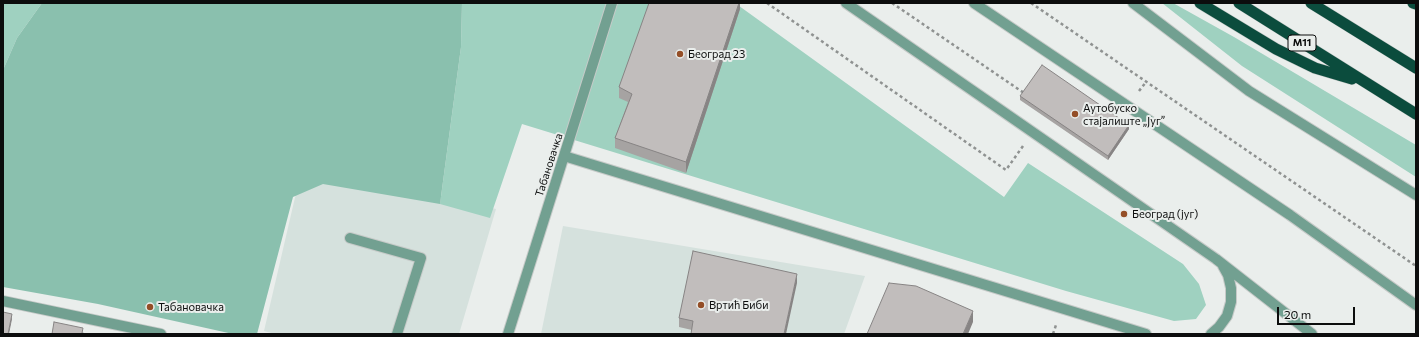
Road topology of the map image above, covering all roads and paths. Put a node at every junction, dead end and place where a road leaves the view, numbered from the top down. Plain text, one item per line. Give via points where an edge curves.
1 (612, 3) edge
2 (767, 3) edge
3 (846, 3) edge
4 (892, 3) edge
5 (974, 3) edge
6 (1031, 3) edge
7 (1134, 3) edge
8 (1200, 3) edge
9 (1239, 3) edge
10 (1311, 3) edge
11 (1416, 68) edge
12 (1146, 82) junction
13 (1365, 82) junction
14 (1029, 97) edge
15 (1127, 106) junction
16 (1416, 114) edge
17 (1033, 132) junction
18 (564, 156) junction
19 (1416, 195) edge
20 (350, 238) dead end
21 (1216, 259) junction
22 (1416, 266) edge
23 (3, 301) edge
24 (1416, 305) edge
25 (161, 334) edge
26 (397, 334) edge
27 (508, 334) edge
28 (1146, 334) edge
29 (1211, 334) edge
30 (1312, 334) edge

1 - 18 street, Табановачка
2 - 17 path via 1006,170
3 - 17 street
4 - 14 path
5 - 15 street
6 - 12 path
7 - 19 street via 1249,91
8 - 13 highway via 1276,49 1315,68
9 - 13 highway, M11
10 - 11 highway
12 - 15 path
12 - 22 path
13 - 16 highway, M11
15 - 24 street via 1290,215
17 - 21 street
18 - 27 street, Табановачка
18 - 28 street
20 - 26 street via 421,258
21 - 29 street via 1228,275 1231,302 1227,316
21 - 30 street
23 - 25 street

